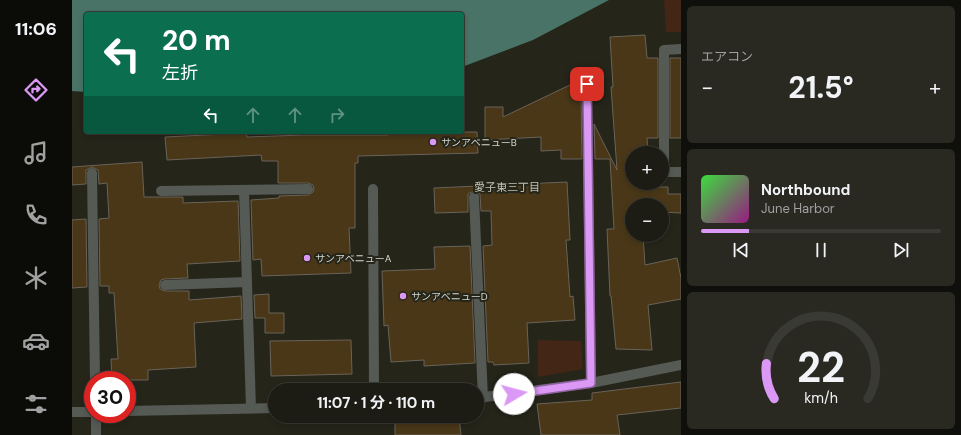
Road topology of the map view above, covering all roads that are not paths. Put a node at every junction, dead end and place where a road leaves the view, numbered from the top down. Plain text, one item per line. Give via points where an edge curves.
1 (681, 49) edge
2 (587, 84) dead end
3 (681, 172) edge
4 (92, 173) dead end
5 (308, 189) dead end
6 (373, 189) dead end
7 (244, 190) junction
8 (161, 192) dead end
9 (474, 197) dead end
10 (247, 282) junction
11 (165, 285) dead end
12 (681, 365) edge
13 (95, 371) edge
14 (374, 383) edge
15 (480, 383) edge
16 (591, 383) junction
17 (484, 397) edge
18 (251, 408) junction
19 (268, 408) edge
20 (136, 411) edge
21 (72, 412) edge
22 (84, 412) edge
23 (96, 423) edge
24 (96, 435) edge

1 - 3 street via 664,50 664,172
2 - 16 street
4 - 13 street
5 - 7 street
6 - 14 street
7 - 8 street
7 - 10 street
9 - 15 street
10 - 11 street
10 - 18 street
12 - 16 street
16 - 17 street
18 - 19 street
18 - 20 street
21 - 22 street
23 - 24 street

